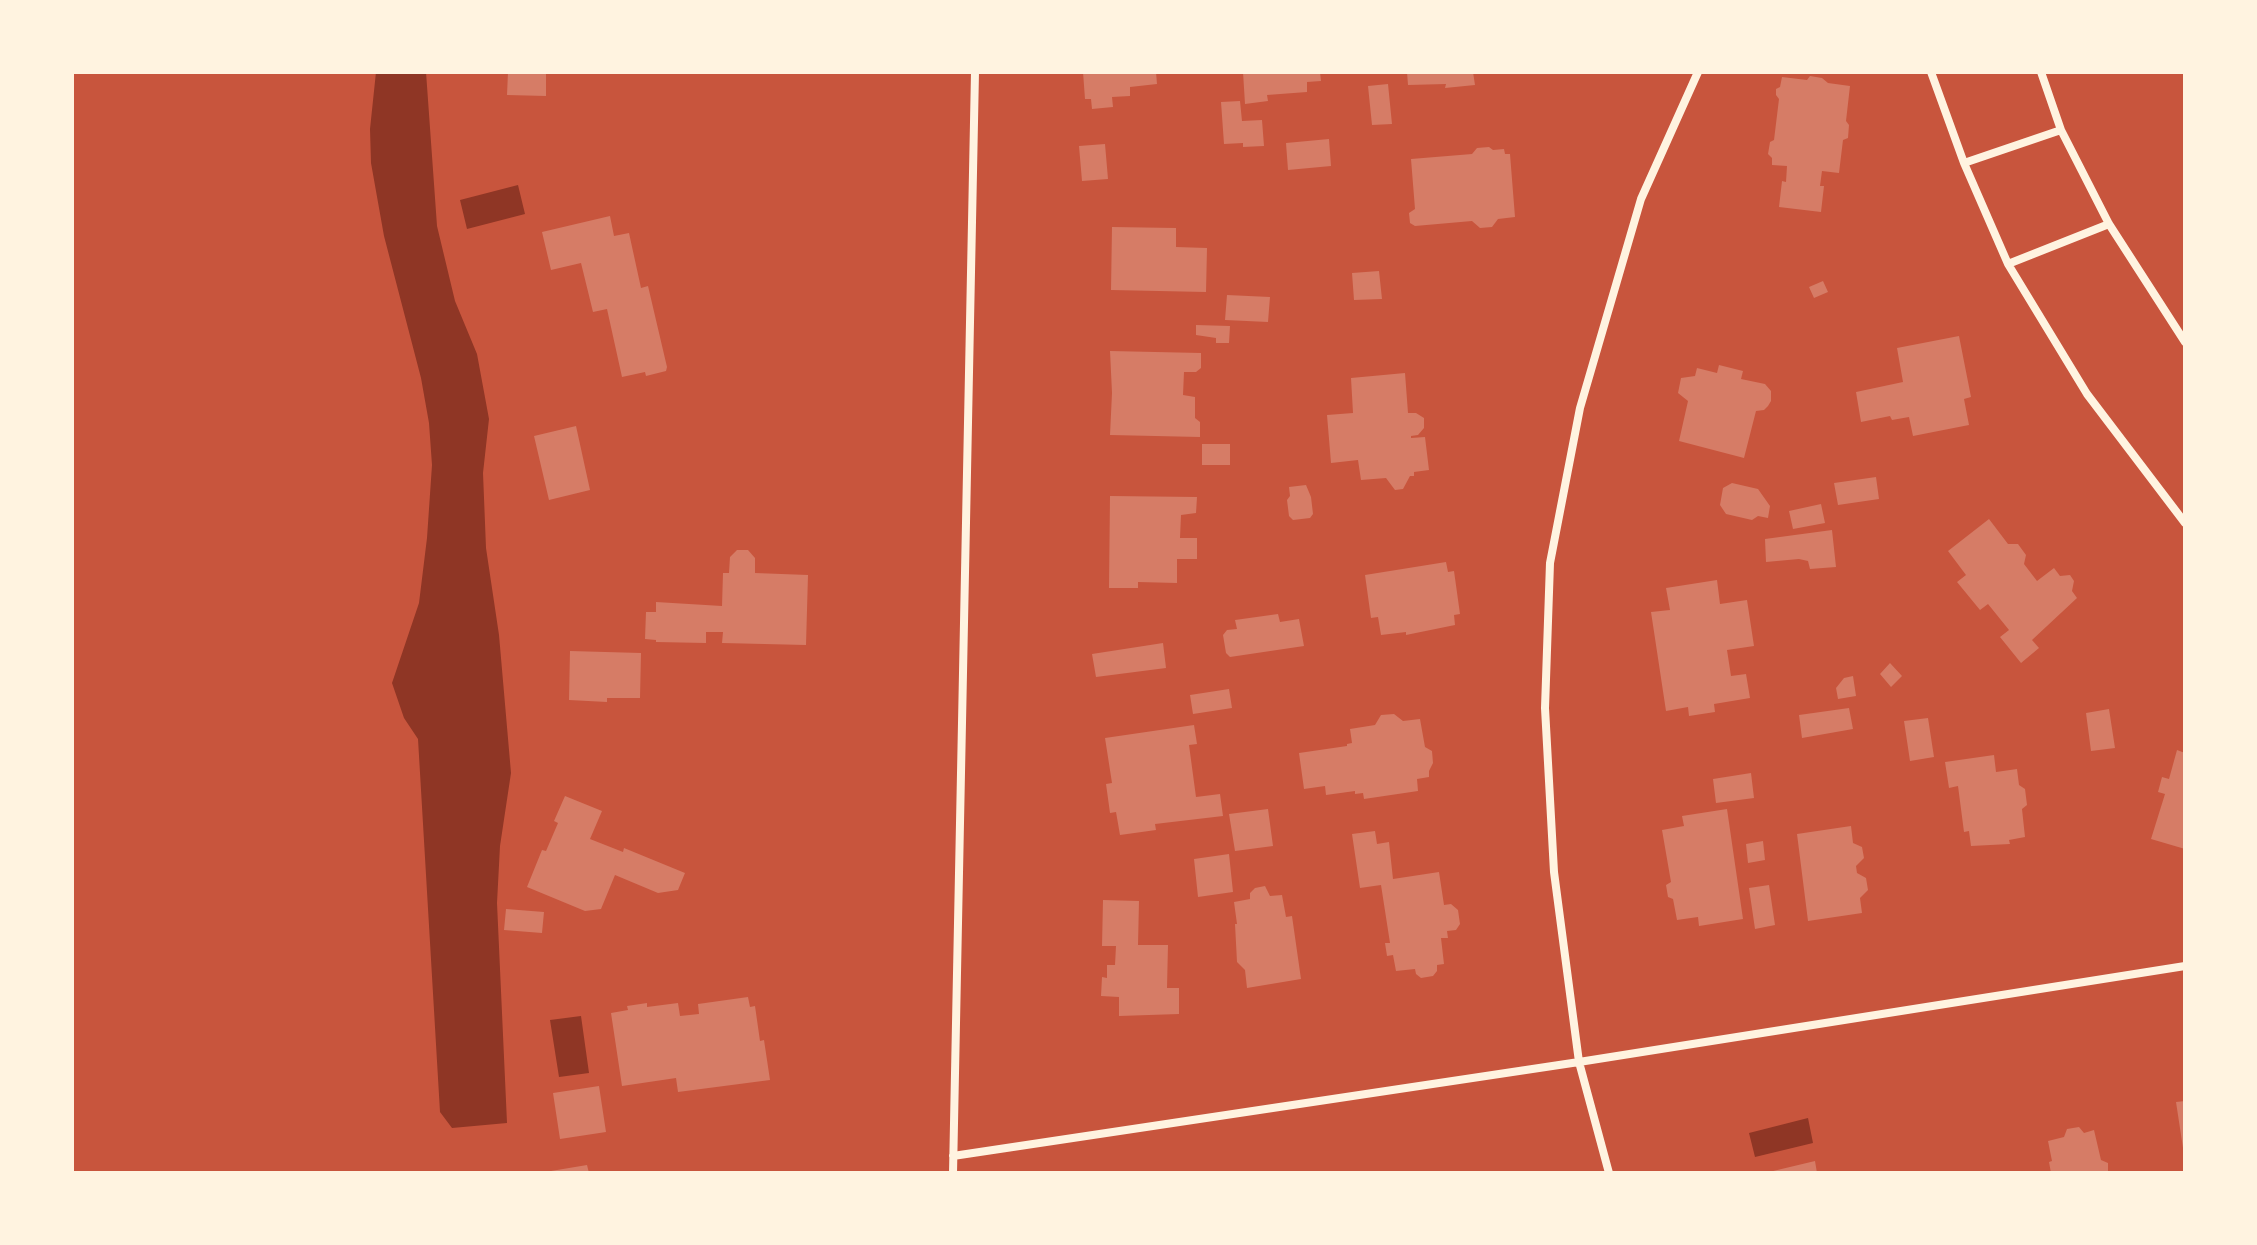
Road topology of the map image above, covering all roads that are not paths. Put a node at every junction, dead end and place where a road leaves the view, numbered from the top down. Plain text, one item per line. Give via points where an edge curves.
1 (975, 72) edge
2 (1698, 72) edge
3 (1931, 72) edge
4 (2041, 72) edge
5 (2061, 130) junction
6 (1964, 163) junction
7 (2109, 224) junction
8 (2008, 264) junction
9 (2185, 342) edge
10 (2185, 523) edge
11 (2185, 966) edge
12 (1579, 1062) junction
13 (953, 1156) junction
14 (953, 1173) edge
15 (1609, 1173) edge

1 - 13 street
2 - 12 street via 1641,199 1580,408 1550,563 1545,708 1554,872
3 - 6 street
4 - 5 street
5 - 6 street
5 - 7 street
6 - 8 street
7 - 8 street
7 - 9 street
8 - 10 street via 2087,394
11 - 12 street
12 - 13 street
12 - 15 street
13 - 14 street

